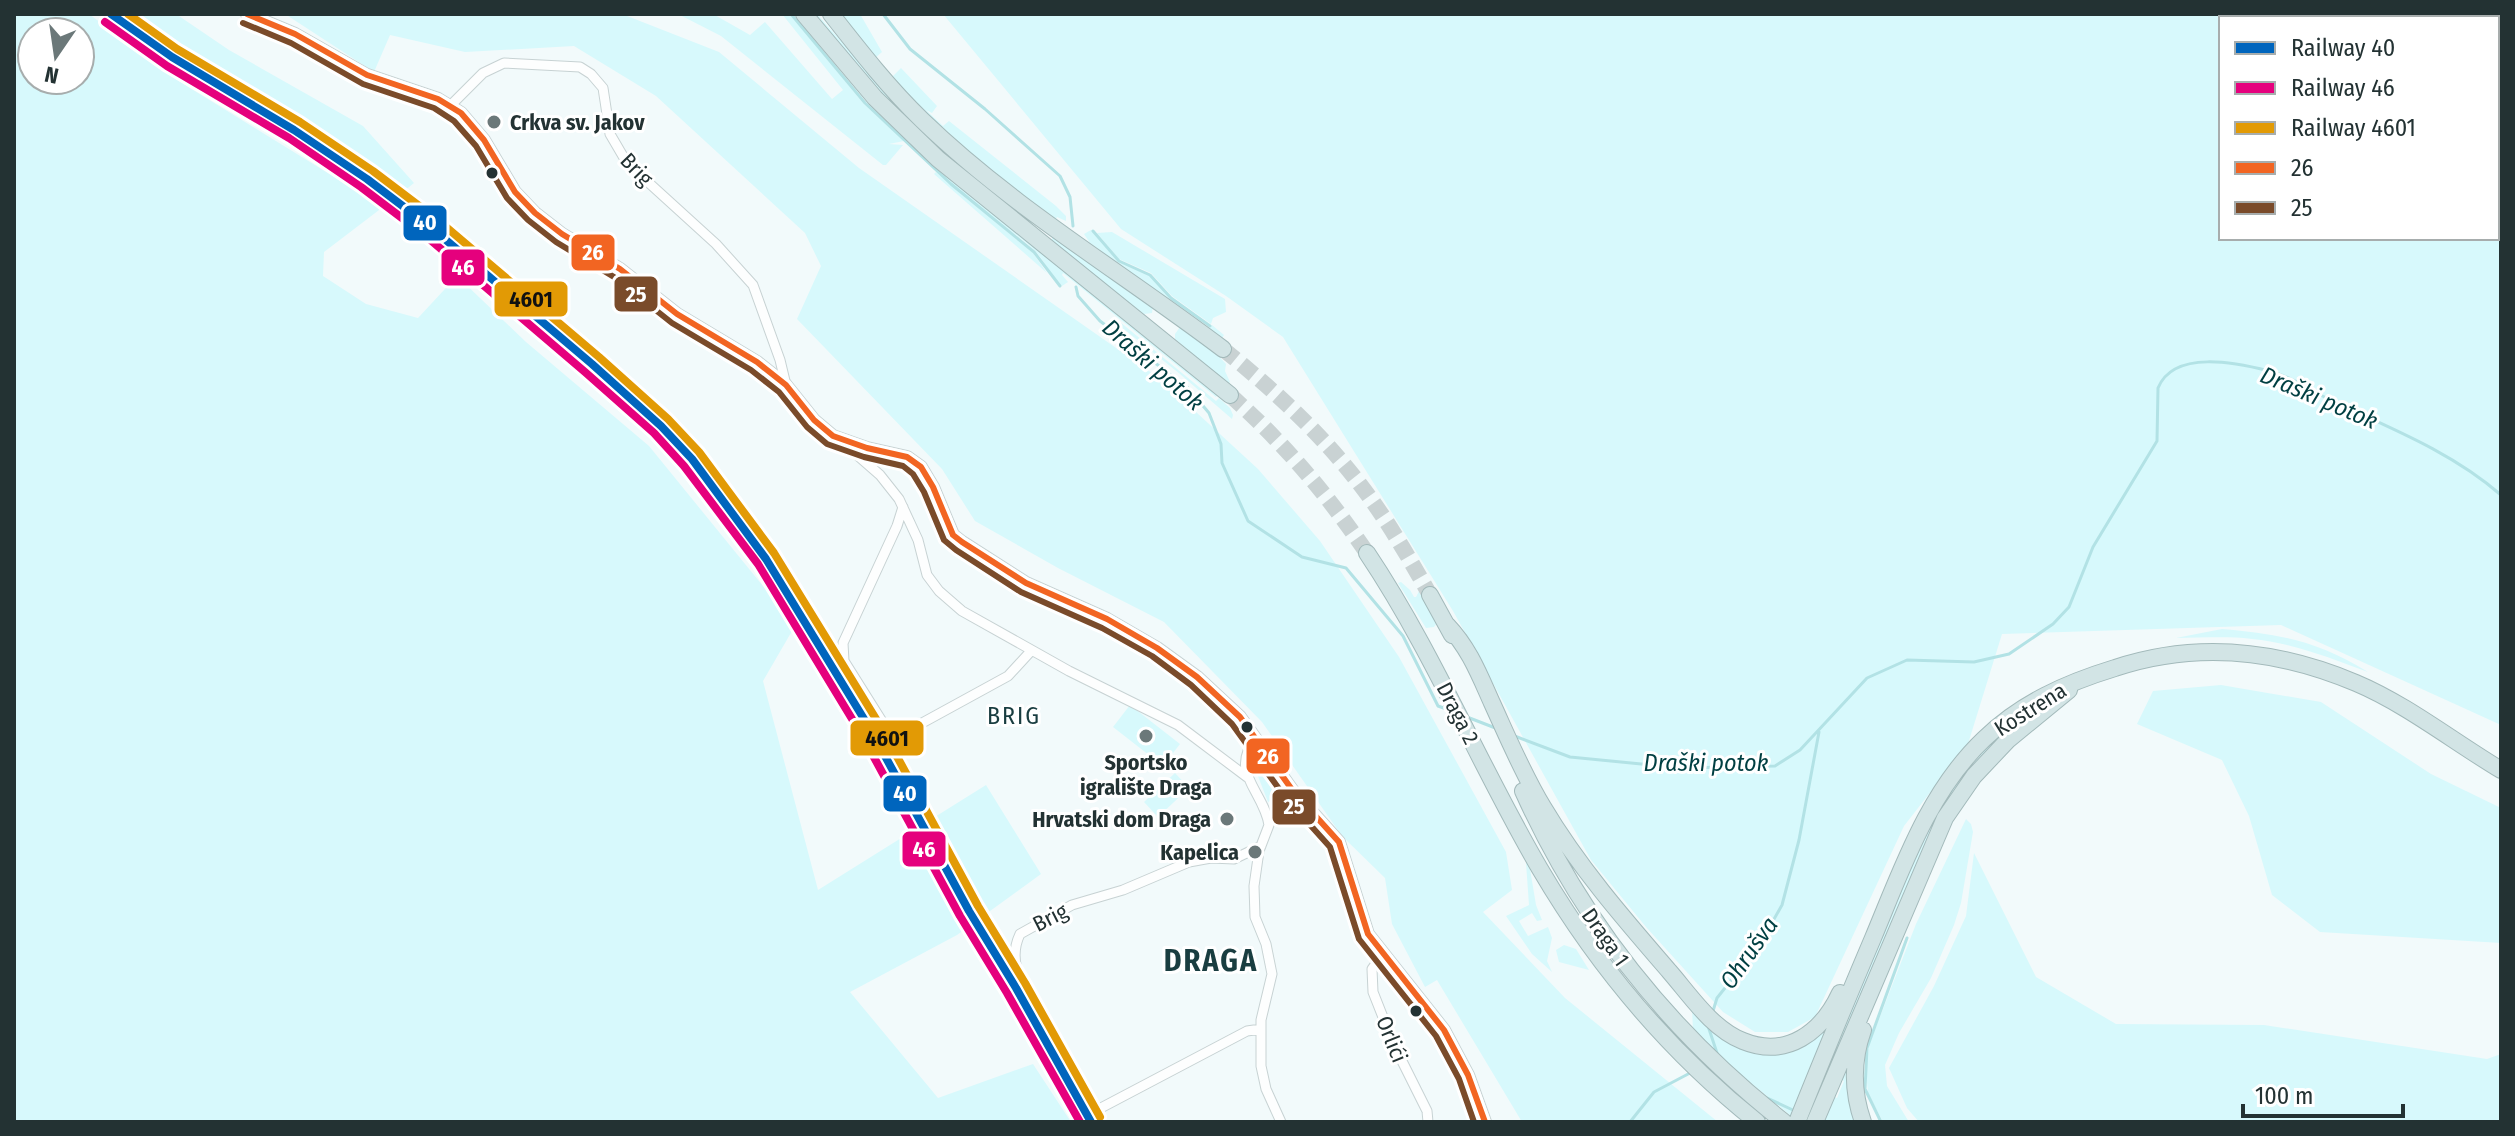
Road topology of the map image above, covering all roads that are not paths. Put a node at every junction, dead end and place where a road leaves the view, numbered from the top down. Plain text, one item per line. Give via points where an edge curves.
1 (247, 14) edge
2 (804, 14) edge
3 (831, 14) edge
4 (450, 106) junction
5 (1223, 349) tunnel mouth
6 (786, 385) junction
7 (1230, 395) tunnel mouth
8 (840, 440) junction
9 (903, 507) junction
10 (1367, 553) tunnel mouth
11 (1430, 595) tunnel mouth
12 (1031, 651) junction
13 (2087, 678) junction
14 (1490, 708) junction
15 (888, 731) junction
16 (1256, 738) junction
17 (859, 745) dead end
18 (2501, 770) edge
19 (1247, 777) junction
20 (1930, 809) junction
21 (1945, 818) junction
22 (1261, 846) junction
23 (1382, 955) junction
24 (1598, 966) junction
25 (1261, 1029) junction
26 (1818, 1092) junction
27 (1281, 1122) edge
28 (1428, 1122) edge
29 (1485, 1122) edge
30 (1743, 1122) edge
31 (1757, 1122) edge
32 (1784, 1122) edge
33 (1797, 1122) edge
34 (1815, 1122) edge
35 (1863, 1122) edge

1 - 4 street, Brig via 367,75
2 - 7 highway via 875,98 938,159
3 - 5 highway via 873,70 973,166
4 - 6 street, Brig via 472,123 515,192 535,213
4 - 6 street, Brig via 483,73 504,63 580,67 591,74 603,88 610,134 627,163 753,285
6 - 8 street, Brig via 814,420
8 - 9 street, Brig via 891,487
8 - 16 street, Brig via 915,462 933,487 953,535 1026,583 1107,619 1169,656 1217,695
9 - 12 street, Brig via 927,575 939,591 962,611
9 - 15 street via 843,643 844,661
10 - 24 highway, Draga 2
11 - 14 highway
12 - 15 street via 1008,676 902,734
12 - 19 street, Brig via 1178,725
13 - 18 highway, Kostrena via 2184,653 2230,651 2273,657 2372,691
13 - 20 highway, Kostrena via 2047,693 2006,720 1977,746
13 - 21 highway, Kostrena via 2023,725
14 - 20 highway via 1544,810 1602,890 1704,1011 1735,1037 1754,1045 1790,1044 1806,1037 1832,1008 1905,841
14 - 32 highway, Draga 1 via 1552,852 1623,964 1686,1036
15 - 17 street
16 - 19 street via 1248,748
16 - 23 street, Orlići via 1293,791 1339,842 1362,918
19 - 22 street, Brig via 1268,817
20 - 26 highway via 1903,866
21 - 26 highway
21 - 35 highway via 1941,843 1859,1043 1854,1084
22 - 25 street, Brig via 1255,917 1272,974
22 - 25 street, Brig via 1234,859 1189,862 1063,910 1020,934 1015,958 1022,981 1097,1110 1247,1031
23 - 28 street, Orlići via 1372,969 1373,992
23 - 29 street, Orlići via 1444,1030
24 - 30 highway via 1637,1021
24 - 31 highway, Draga 1 via 1682,1057
25 - 27 street, Brig via 1263,1079
26 - 33 highway
26 - 34 highway

